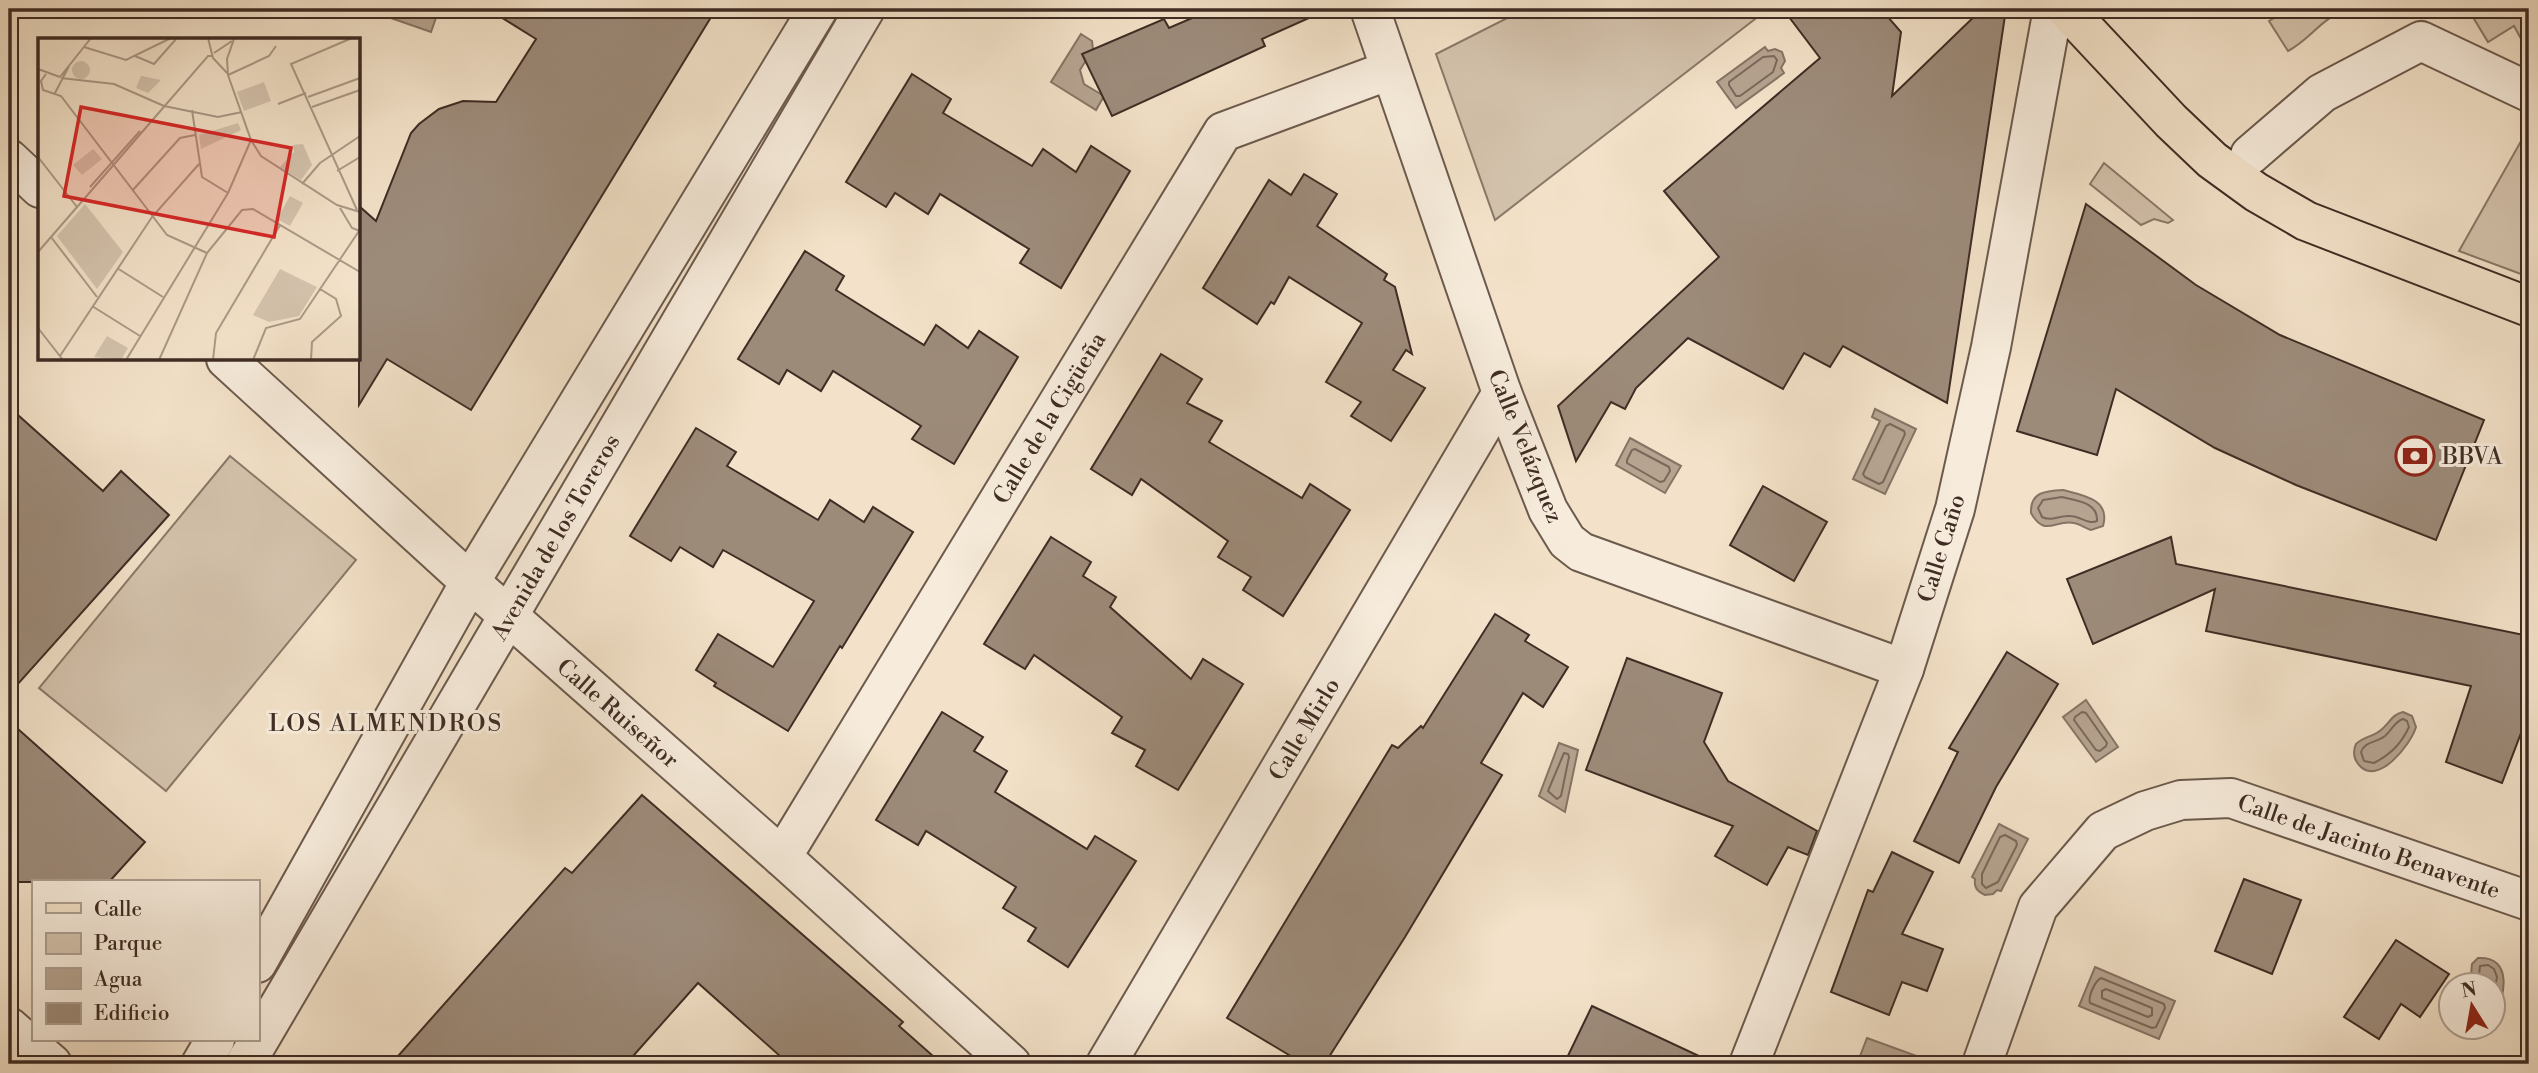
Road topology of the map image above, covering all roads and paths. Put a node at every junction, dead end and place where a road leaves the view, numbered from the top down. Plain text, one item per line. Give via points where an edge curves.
1 (818, 9) edge
2 (864, 9) edge
3 (1370, 9) edge
4 (2053, 9) edge
5 (2066, 9) edge
6 (1390, 70) junction
7 (2529, 92) edge
8 (2250, 155) dead end
9 (9, 159) edge
10 (38, 186) edge
11 (2529, 307) edge
12 (227, 360) edge
13 (1502, 393) junction
14 (470, 582) junction
15 (509, 617) junction
16 (1904, 669) junction
17 (782, 857) junction
18 (2529, 901) edge
19 (259, 959) edge
20 (9, 1027) edge
21 (259, 1040) edge
22 (214, 1042) edge
23 (258, 1042) edge
24 (52, 1064) edge
25 (201, 1064) edge
26 (245, 1064) edge
27 (1011, 1064) edge
28 (1106, 1064) edge
29 (1749, 1064) edge
30 (1982, 1064) edge

1 - 14 street, Avenida de los Toreros
2 - 15 street, Avenida de los Toreros
3 - 6 street, Calle Velázquez
4 - 16 street, Calle Caño via 1991,347 1955,509
5 - 11 main road via 2171,121 2212,160 2256,192 2306,222
6 - 13 street, Calle Velázquez
6 - 17 street, Calle de la Cigüeña via 1223,132
7 - 8 street via 2421,41 2322,93
9 - 10 street
12 - 14 street, Calle Ruiseñor
13 - 16 street, Calle Velázquez via 1548,510 1567,541 1581,552
13 - 28 street, Calle Mirlo
14 - 15 street, Calle Ruiseñor
14 - 19 street, Avenida de los Toreros
15 - 17 street, Calle Ruiseñor
15 - 21 street, Avenida de los Toreros
16 - 29 street, Calle Caño
17 - 27 street, Calle Ruiseñor
18 - 30 street, Calle de Jacinto Benavente via 2231,798 2181,800 2103,831 2038,906
20 - 24 street
22 - 25 street
23 - 26 street, Avenida de los Toreros

